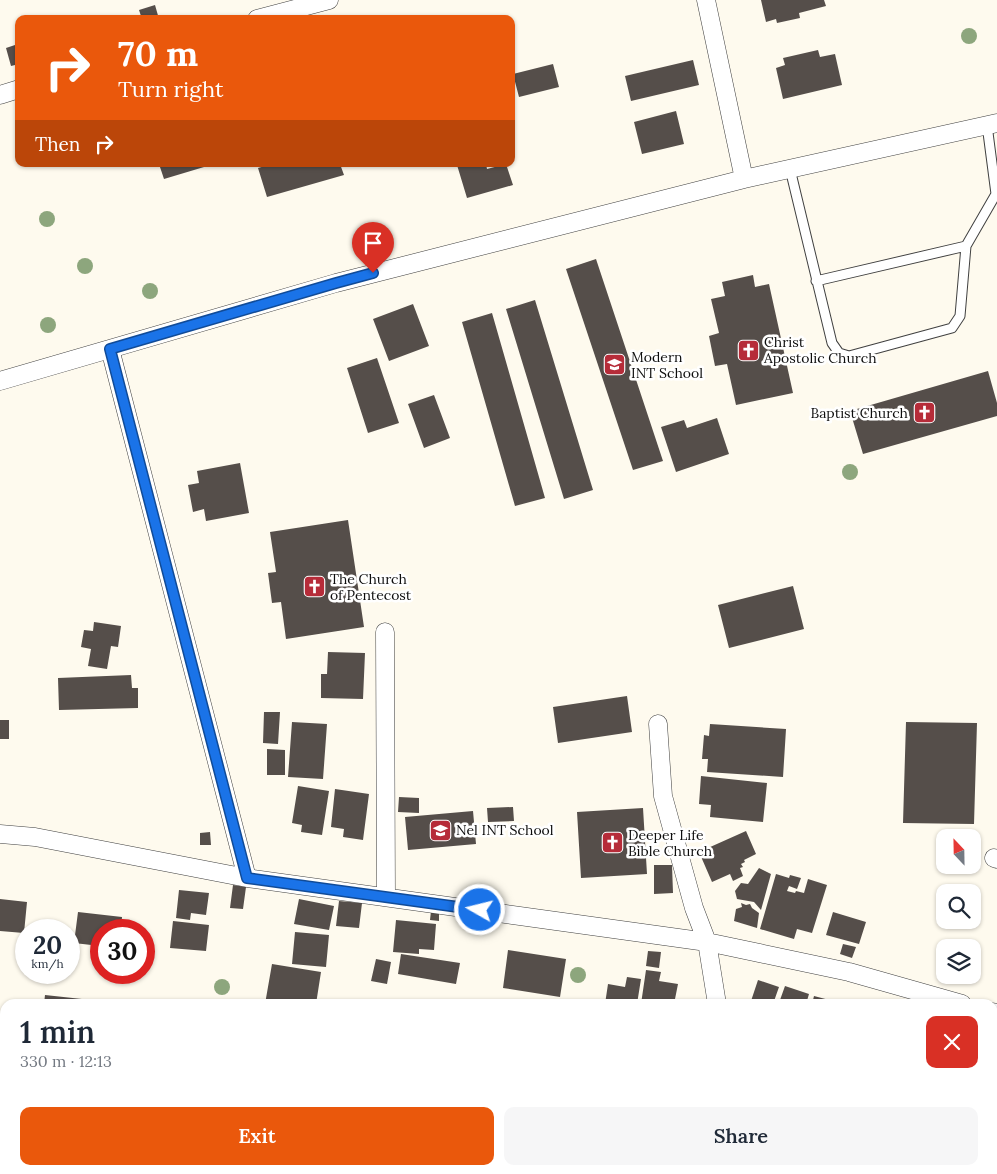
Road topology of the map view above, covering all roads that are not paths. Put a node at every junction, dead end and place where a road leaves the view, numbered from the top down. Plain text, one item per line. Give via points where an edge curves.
1 (329, 0) edge
2 (706, 0) edge
3 (272, 15) edge
4 (15, 90) edge
5 (0, 94) edge
6 (992, 124) edge
7 (790, 169) junction
8 (744, 179) junction
9 (966, 246) junction
10 (816, 281) junction
11 (110, 349) junction
12 (0, 381) edge
13 (385, 632) dead end
14 (658, 724) dead end
15 (0, 834) edge
16 (247, 878) junction
17 (386, 897) junction
18 (707, 942) junction
19 (716, 999) edge
20 (944, 999) edge

1 - 3 street
2 - 8 street
4 - 5 street
6 - 7 street
6 - 9 lane via 996,194
7 - 8 street
7 - 10 lane
8 - 11 street via 336,283
9 - 10 lane
9 - 10 lane via 960,316 952,328 849,356 839,353 832,343
11 - 12 street
11 - 16 street
13 - 17 street
14 - 18 street via 663,796 694,908
15 - 16 street via 35,837
16 - 17 street
17 - 18 street
18 - 19 street
18 - 20 street via 849,972

